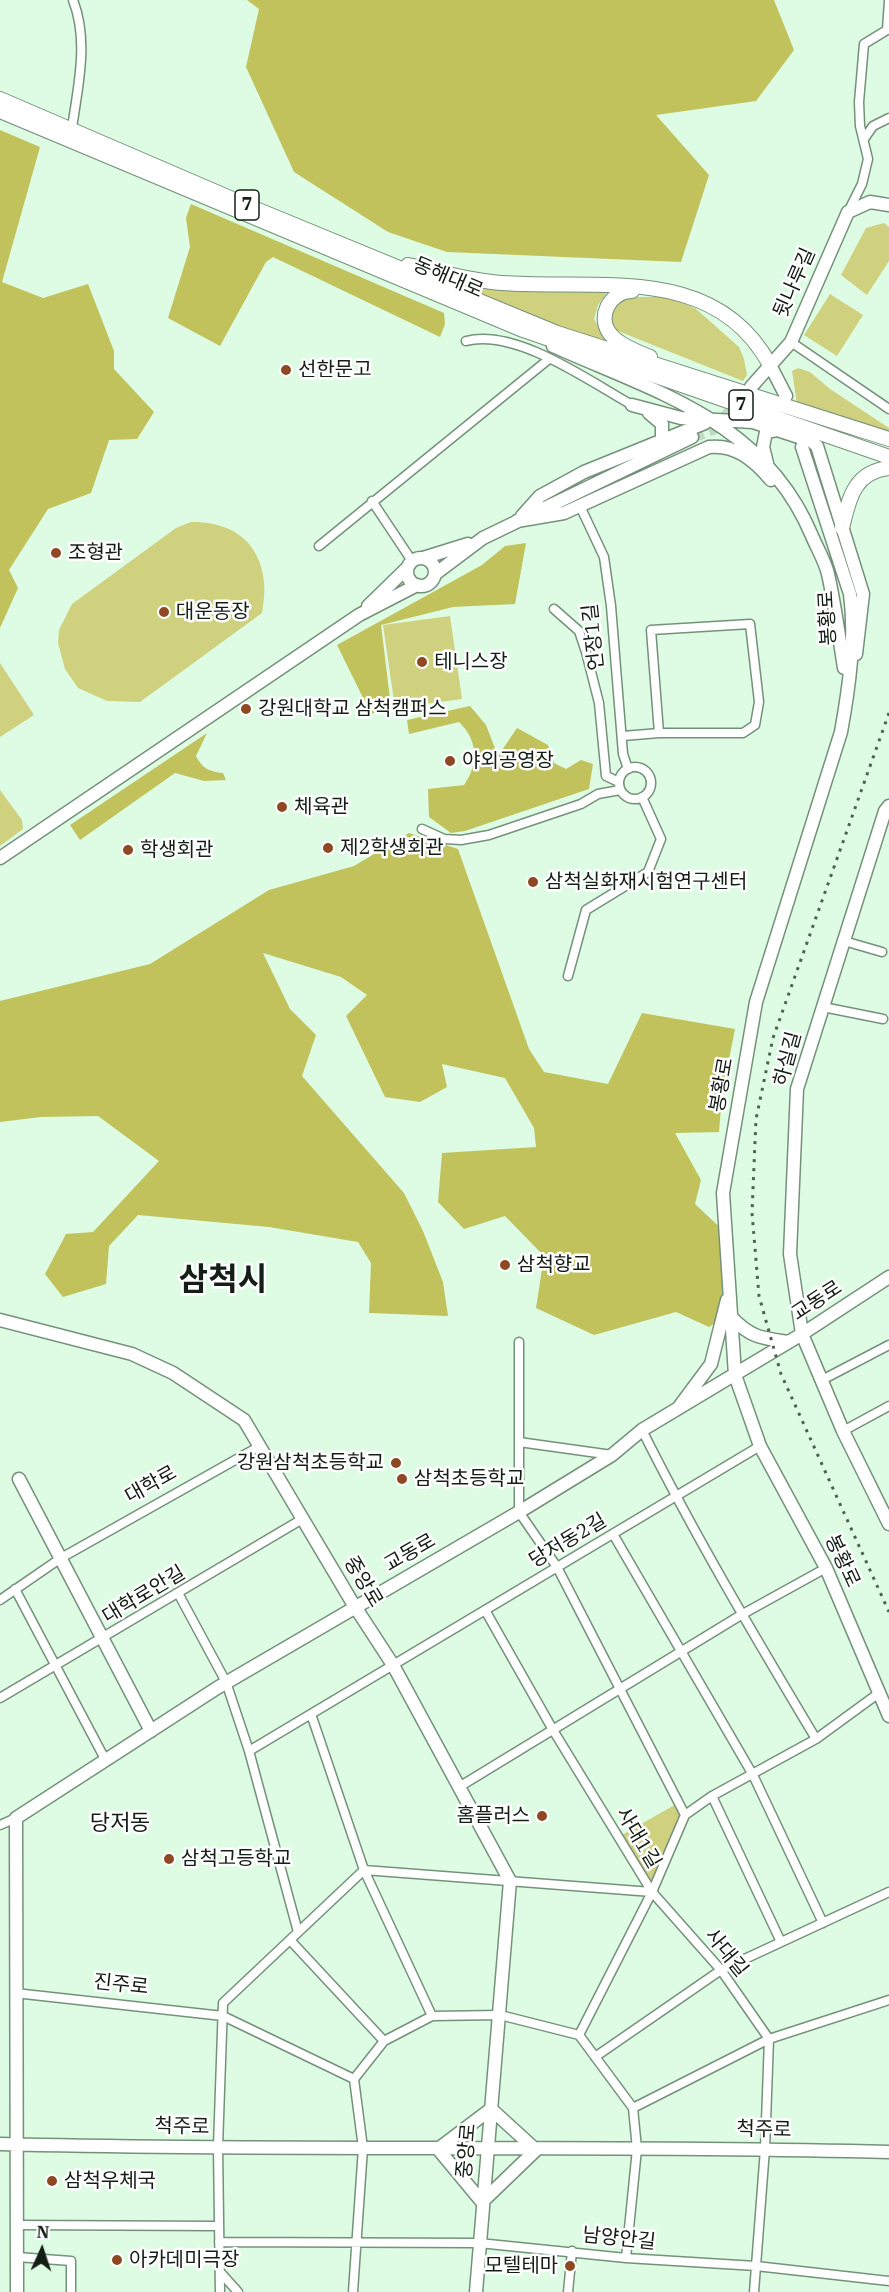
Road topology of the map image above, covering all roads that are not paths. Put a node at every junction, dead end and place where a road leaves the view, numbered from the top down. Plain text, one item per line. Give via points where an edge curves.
1 (73, 0) edge
2 (889, 1) edge
3 (0, 99) edge
4 (0, 111) edge
5 (889, 118) edge
6 (72, 128) junction
7 (864, 139) junction
8 (889, 205) edge
9 (848, 212) junction
10 (378, 259) junction
11 (523, 330) junction
12 (466, 340) dead end
13 (791, 342) junction
14 (549, 359) junction
15 (770, 365) junction
16 (696, 380) junction
17 (751, 387) tunnel mouth
18 (786, 396) dead end
19 (632, 405) junction
20 (889, 409) edge
21 (711, 420) junction
22 (777, 430) junction
23 (692, 437) tunnel mouth
24 (889, 439) edge
25 (662, 440) junction
26 (802, 447) dead end
27 (889, 457) edge
28 (767, 463) junction
29 (889, 468) edge
30 (372, 501) junction
31 (580, 506) junction
32 (517, 521) junction
33 (807, 525) junction
34 (842, 528) junction
35 (483, 538) junction
36 (319, 546) dead end
37 (414, 562) junction
38 (435, 574) junction
39 (417, 585) junction
40 (554, 609) dead end
41 (359, 615) junction
42 (848, 693) junction
43 (659, 733) junction
44 (623, 736) junction
45 (628, 769) junction
46 (619, 786) junction
47 (642, 797) junction
48 (889, 806) edge
49 (422, 829) dead end
50 (0, 858) edge
51 (844, 941) junction
52 (882, 952) dead end
53 (568, 976) dead end
54 (823, 1007) junction
55 (883, 1019) dead end
56 (889, 1277) edge
57 (730, 1290) junction
58 (731, 1317) junction
59 (0, 1320) edge
60 (802, 1334) junction
61 (519, 1342) dead end
62 (789, 1342) junction
63 (889, 1345) edge
64 (735, 1376) junction
65 (820, 1381) junction
66 (889, 1406) edge
67 (674, 1413) junction
68 (642, 1430) junction
69 (843, 1431) junction
70 (519, 1442) junction
71 (260, 1446) junction
72 (760, 1446) junction
73 (612, 1455) junction
74 (19, 1479) dead end
75 (675, 1497) junction
76 (519, 1512) junction
77 (304, 1518) junction
78 (889, 1524) edge
79 (613, 1534) junction
80 (61, 1558) junction
81 (557, 1567) junction
82 (826, 1568) junction
83 (15, 1589) junction
84 (178, 1593) junction
85 (0, 1600) edge
86 (355, 1607) junction
87 (485, 1610) junction
88 (741, 1615) junction
89 (104, 1638) junction
90 (681, 1651) junction
91 (393, 1665) junction
92 (58, 1666) junction
93 (226, 1682) junction
94 (619, 1689) junction
95 (879, 1694) junction
96 (0, 1698) edge
97 (311, 1713) junction
98 (889, 1716) edge
99 (553, 1730) junction
100 (151, 1731) junction
101 (816, 1739) junction
102 (249, 1751) junction
103 (106, 1761) junction
104 (753, 1775) junction
105 (459, 1787) junction
106 (712, 1796) junction
107 (685, 1815) junction
108 (16, 1818) junction
109 (0, 1825) edge
110 (364, 1870) junction
111 (510, 1881) junction
112 (652, 1892) junction
113 (889, 1893) edge
114 (823, 1923) junction
115 (298, 1932) junction
116 (290, 1940) junction
117 (781, 1942) junction
118 (721, 1970) junction
119 (15, 1993) junction
120 (889, 2000) edge
121 (500, 2015) junction
122 (223, 2016) junction
123 (432, 2016) junction
124 (579, 2035) junction
125 (769, 2039) junction
126 (384, 2041) junction
127 (596, 2057) junction
128 (354, 2079) junction
129 (633, 2108) junction
130 (490, 2109) junction
131 (0, 2144) edge
132 (16, 2144) junction
133 (219, 2147) junction
134 (363, 2148) junction
135 (438, 2149) junction
136 (487, 2149) junction
137 (637, 2149) junction
138 (765, 2149) junction
139 (536, 2150) junction
140 (889, 2152) edge
141 (482, 2202) junction
142 (16, 2224) junction
143 (218, 2226) junction
144 (357, 2241) junction
145 (219, 2242) junction
146 (479, 2243) junction
147 (572, 2251) junction
148 (17, 2257) junction
149 (627, 2258) junction
150 (756, 2266) junction
151 (220, 2272) junction
152 (889, 2281) edge
153 (17, 2292) edge
154 (71, 2292) edge
155 (220, 2292) edge
156 (238, 2292) edge
157 (353, 2292) edge
158 (476, 2292) edge
159 (568, 2292) edge
160 (754, 2292) edge

1 - 6 street via 79,17 81,57
2 - 7 street, 뒷나루길 via 887,30 864,44 859,102
3 - 6 main road, 동해대로 / 7
4 - 11 main road, 동해대로 / 7
5 - 7 street via 873,126
6 - 10 main road, 동해대로 / 7
7 - 9 street, 뒷나루길 via 868,159 862,184
8 - 9 street via 870,201
9 - 13 street, 뒷나루길
10 - 15 main road via 500,283 686,294 735,319 759,344
10 - 16 main road, 동해대로 / 7 via 556,333
11 - 21 street
11 - 27 main road, 동해대로 / 7
12 - 14 street via 506,340
13 - 15 street, 뒷나루길
13 - 20 street
14 - 19 street
14 - 30 street
15 - 16 main road via 729,320 696,300 640,291 628,291 611,299 604,318 611,336
15 - 17 street, 뒷나루길
15 - 18 street
16 - 24 main road, 동해대로 / 7
19 - 21 street via 681,418
19 - 25 street via 660,421
21 - 22 street via 753,422
21 - 25 street
21 - 28 street
22 - 28 street via 766,432 763,438
22 - 34 street via 817,446
23 - 32 street
25 - 32 street via 584,472 540,496
26 - 42 street, 봉황로 via 850,594
28 - 33 street via 783,482
29 - 34 main road via 867,476 852,489
30 - 36 street
30 - 37 street
31 - 32 street via 564,513
31 - 33 street via 690,455 724,445 762,469
31 - 44 street, 언장1길 via 604,558
32 - 35 street
33 - 42 street via 827,572
34 - 42 street via 863,594 860,635
35 - 37 street
35 - 38 street
37 - 38 street via 431,562
37 - 39 street via 409,578
37 - 41 street
38 - 39 street via 430,582
39 - 41 street
40 - 46 street via 579,631 599,703 606,776
41 - 50 street
42 - 57 street, 봉황로 via 841,732 756,1002 723,1193
43 - 43 street via 743,733 755,724 759,702 750,624 651,630
43 - 44 street
44 - 45 street, 언장1길
45 - 46 street
45 - 47 street via 640,768 649,776 650,788
46 - 47 street via 631,799
46 - 49 street via 581,804 489,836 444,839
47 - 53 street via 661,839 648,872 586,910
48 - 51 street, 하실길
51 - 52 street
51 - 54 street, 하실길
54 - 55 street
54 - 60 street, 하실길 via 797,1089 790,1254
56 - 60 street, 교동로
57 - 58 street, 봉황로
57 - 67 street via 711,1364
58 - 62 street via 757,1337
58 - 64 street, 봉황로
59 - 71 street, 중앙로 via 132,1354 173,1373 244,1420
60 - 62 street, 교동로
60 - 65 street, 하실길
61 - 70 street
62 - 64 street, 교동로
63 - 65 street
64 - 67 street, 교동로
64 - 72 street, 봉황로
65 - 69 street, 하실길
66 - 69 street
67 - 68 street, 교동로
68 - 73 street, 교동로
68 - 75 street
69 - 78 street, 하실길
70 - 73 street
70 - 76 street
71 - 77 street, 중앙로
71 - 80 street, 대학로
72 - 75 street, 당저동2길
72 - 82 street, 봉황로
73 - 76 street, 교동로
74 - 80 street
75 - 79 street, 당저동2길
75 - 88 street
76 - 81 street
76 - 86 street, 교동로
77 - 84 street, 대학로안길
77 - 86 street, 중앙로
79 - 81 street, 당저동2길
79 - 90 street
80 - 83 street, 대학로
80 - 89 street
81 - 87 street, 당저동2길
81 - 94 street
82 - 88 street
82 - 95 street, 봉황로
83 - 85 street, 대학로
83 - 92 street
84 - 89 street, 대학로안길
84 - 93 street
86 - 91 street, 중앙로
86 - 93 street, 교동로
87 - 91 street, 당저동2길
87 - 99 street, 사대1길
88 - 90 street
88 - 101 street
89 - 92 street, 대학로안길
89 - 100 street
90 - 94 street
90 - 104 street
91 - 97 street, 당저동2길
91 - 105 street, 중앙로
92 - 96 street, 대학로안길
92 - 103 street
93 - 100 street, 교동로
93 - 102 street
94 - 99 street
94 - 107 street
95 - 98 street, 봉황로
95 - 101 street
97 - 102 street, 당저동2길
97 - 110 street
99 - 105 street
99 - 112 street, 사대1길
100 - 103 street, 교동로
101 - 104 street
102 - 115 street
103 - 108 street, 교동로
104 - 106 street
104 - 114 street
105 - 111 street, 중앙로
106 - 107 street
106 - 117 street
107 - 112 street, 사대1길
108 - 109 street, 교동로
108 - 119 street
110 - 111 street
110 - 115 street
110 - 123 street
111 - 112 street
111 - 121 street, 중앙로
112 - 118 street, 사대길
112 - 124 street
113 - 114 street
114 - 117 street
115 - 116 street
116 - 122 street via 224,2003
116 - 126 street
117 - 118 street
118 - 125 street, 사대길
118 - 127 street
119 - 122 street, 진주로
119 - 132 street
120 - 125 street
121 - 123 street
121 - 124 street
121 - 130 street, 중앙로
122 - 128 street, 진주로
122 - 133 street
123 - 126 street
124 - 127 street
125 - 129 street
125 - 138 street
126 - 128 street
127 - 129 street
128 - 134 street
129 - 137 street
130 - 135 street
130 - 136 street, 중앙로
130 - 139 street
131 - 132 street, 척주로
132 - 133 street, 척주로
132 - 142 street
133 - 134 street, 척주로
133 - 143 street
134 - 135 street, 척주로
134 - 144 street
135 - 136 street, 척주로
135 - 141 street
136 - 139 street, 척주로
136 - 141 street, 중앙로
137 - 138 street, 척주로
137 - 139 street, 척주로
137 - 149 street
138 - 140 street, 척주로
138 - 150 street
139 - 141 street
141 - 146 street, 중앙로
142 - 143 street
142 - 148 street
143 - 145 street
144 - 145 street, 남양안길
144 - 146 street, 남양안길
144 - 157 street
145 - 151 street
146 - 147 street, 남양안길
146 - 158 street, 중앙로
147 - 149 street, 남양안길
147 - 159 street
148 - 153 street
148 - 154 street via 71,2261
149 - 150 street, 남양안길
150 - 152 street, 남양안길
150 - 160 street
151 - 155 street
151 - 156 street

